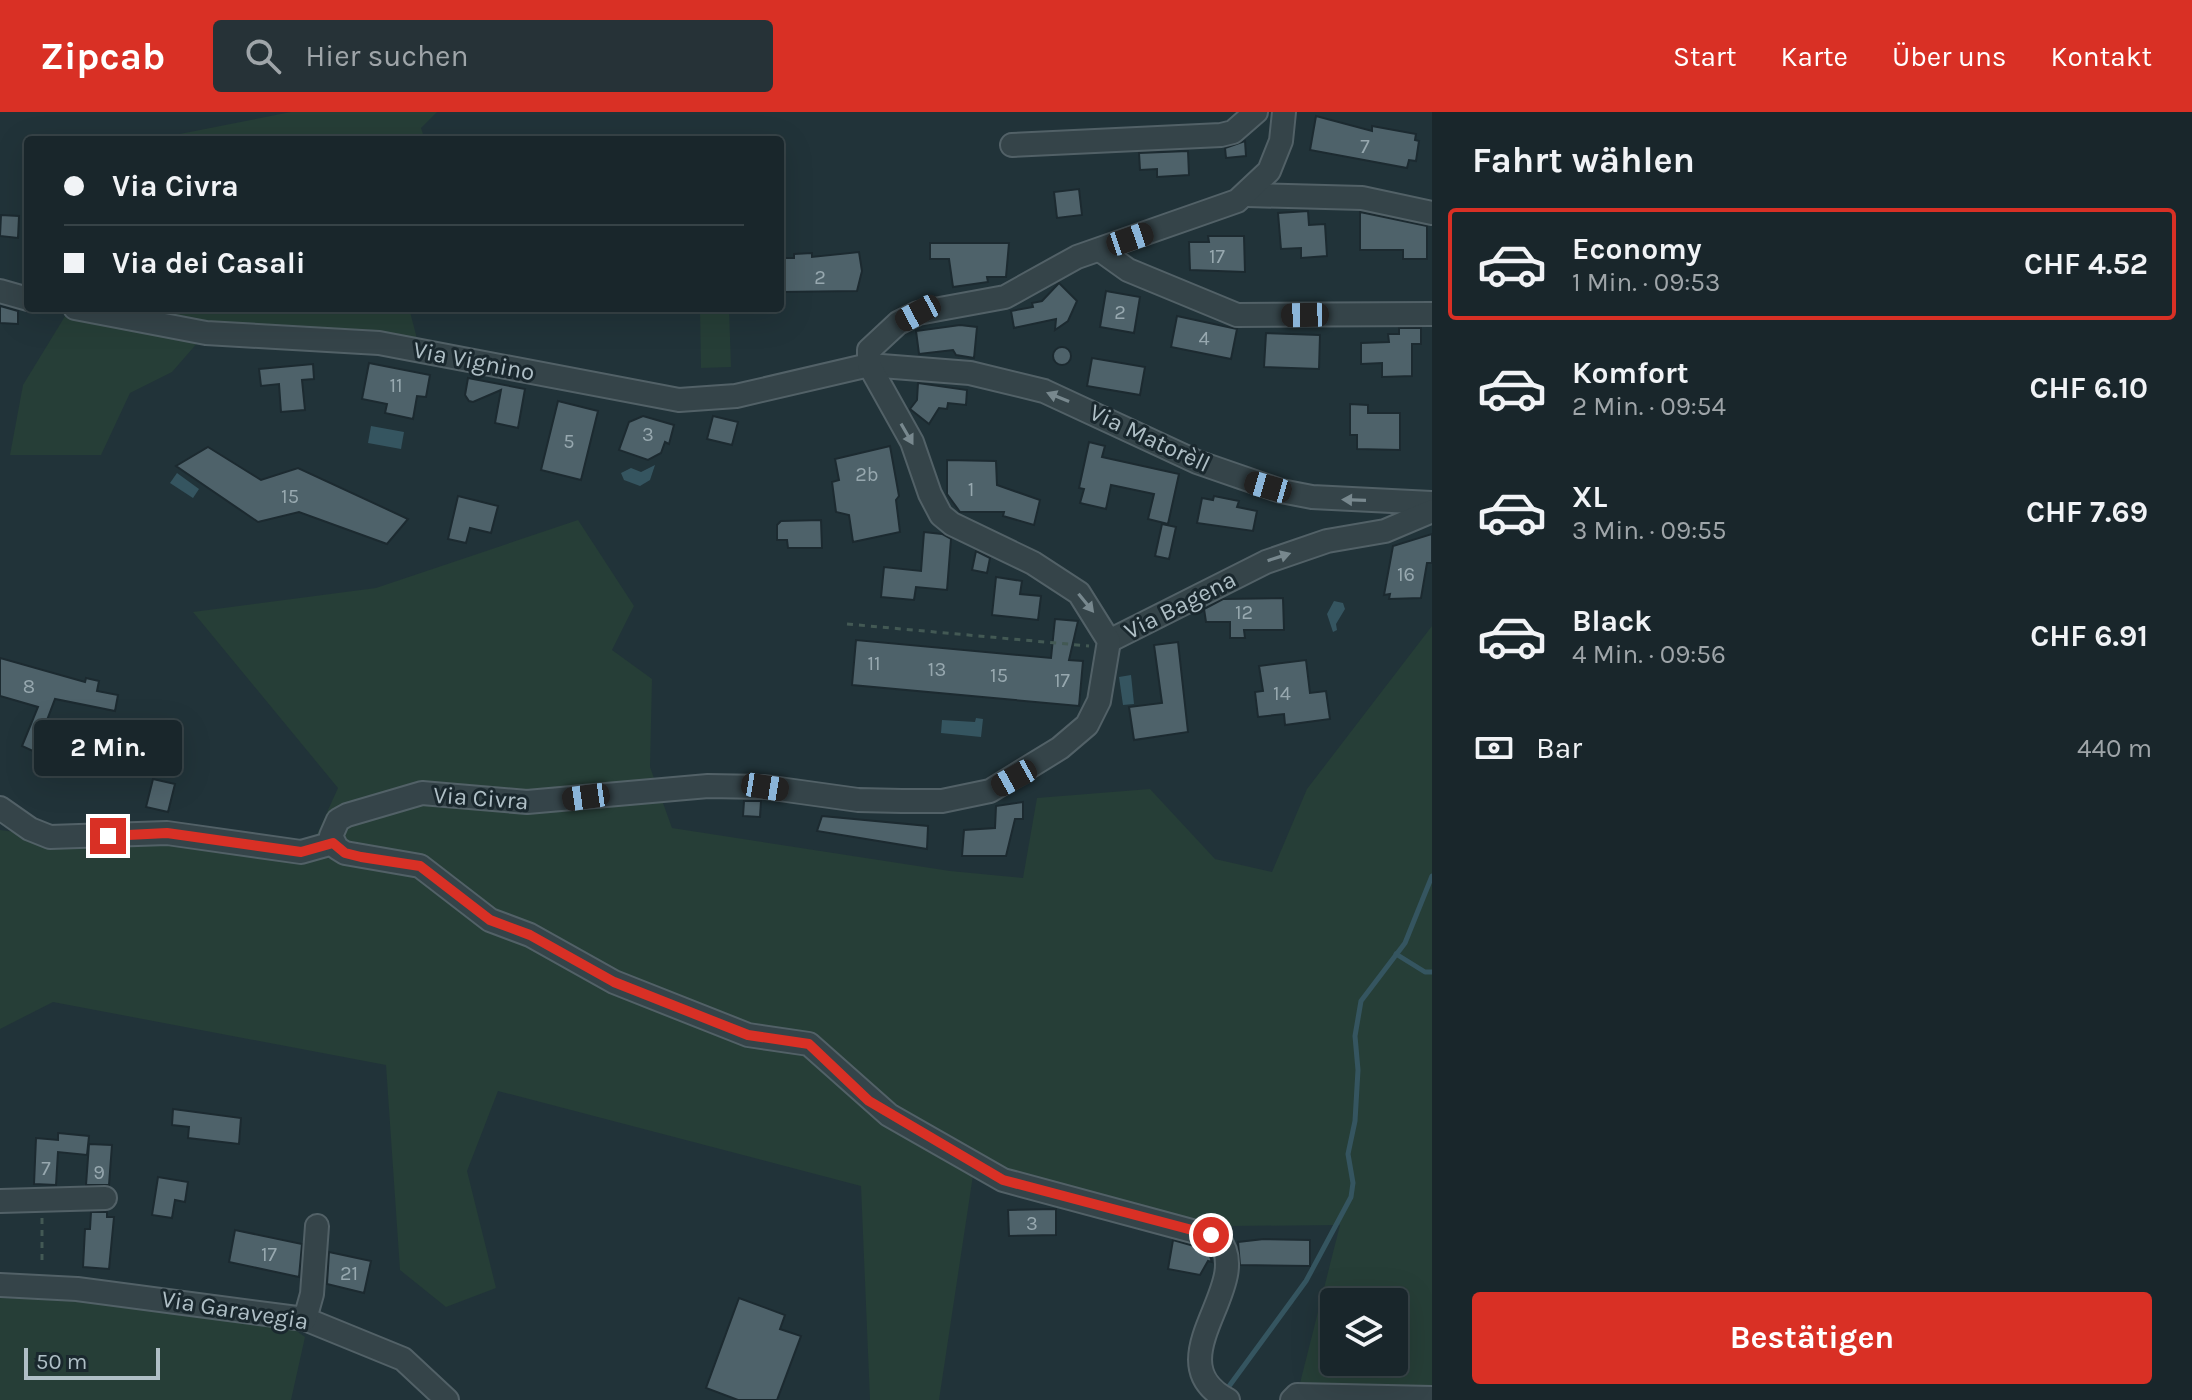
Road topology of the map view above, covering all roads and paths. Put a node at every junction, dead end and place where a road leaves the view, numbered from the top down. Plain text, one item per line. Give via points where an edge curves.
1 (1256, 112) edge
2 (1284, 112) edge
3 (1012, 145) dead end
4 (1248, 195) junction
5 (1432, 213) edge
6 (1100, 250) junction
7 (0, 291) edge
8 (24, 298) edge
9 (96, 312) edge
10 (1432, 314) edge
11 (869, 365) junction
12 (1390, 501) junction
13 (1432, 503) edge
14 (1432, 511) edge
15 (1389, 529) junction
16 (847, 624) dead end
17 (1108, 644) junction
18 (0, 808) edge
19 (333, 843) junction
20 (105, 1198) dead end
21 (0, 1201) edge
22 (41, 1202) junction
23 (317, 1226) dead end
24 (0, 1285) edge
25 (42, 1286) junction
26 (305, 1319) junction
27 (1432, 1398) edge
28 (447, 1400) edge
29 (1228, 1400) edge
30 (1292, 1400) edge

1 - 3 street via 1233,132 1221,135
2 - 4 street via 1275,158
4 - 5 street via 1362,198
4 - 6 street
6 - 10 street via 1128,270 1237,315
6 - 11 street via 1005,297 918,313 872,345
7 - 8 street
9 - 11 street, Via Vignino via 206,333 379,343 679,400 736,396
12 -> 11 street, Via Matorèll via 1312,497 1234,477 1019,383 945,370
11 -> 17 street, Via Bagena via 912,442 941,515 1079,593
12 - 13 street, Via Matorèll
12 - 15 street
14 - 15 street, Via Bagena
17 -> 15 street, Via Bagena via 1266,562
16 - 17 path
17 - 19 street, Via Civra via 1099,701 1087,725 1014,778 971,797 858,800 765,787 708,786 527,802 422,793 338,820 332,828
18 - 19 street via 30,829 62,838 167,833 301,852
19 - 29 street via 353,855 420,866 490,920 530,935 614,982 748,1035 809,1044 869,1101 1003,1180 1218,1238 1225,1256 1223,1281 1200,1353 1202,1375 1211,1391
20 - 22 street
21 - 22 street
22 - 25 path
23 - 26 street
24 - 25 street, Via Garavegia
25 - 26 street, Via Garavegia
26 - 28 street, Via Garavegia via 403,1359
27 - 30 street via 1297,1395

